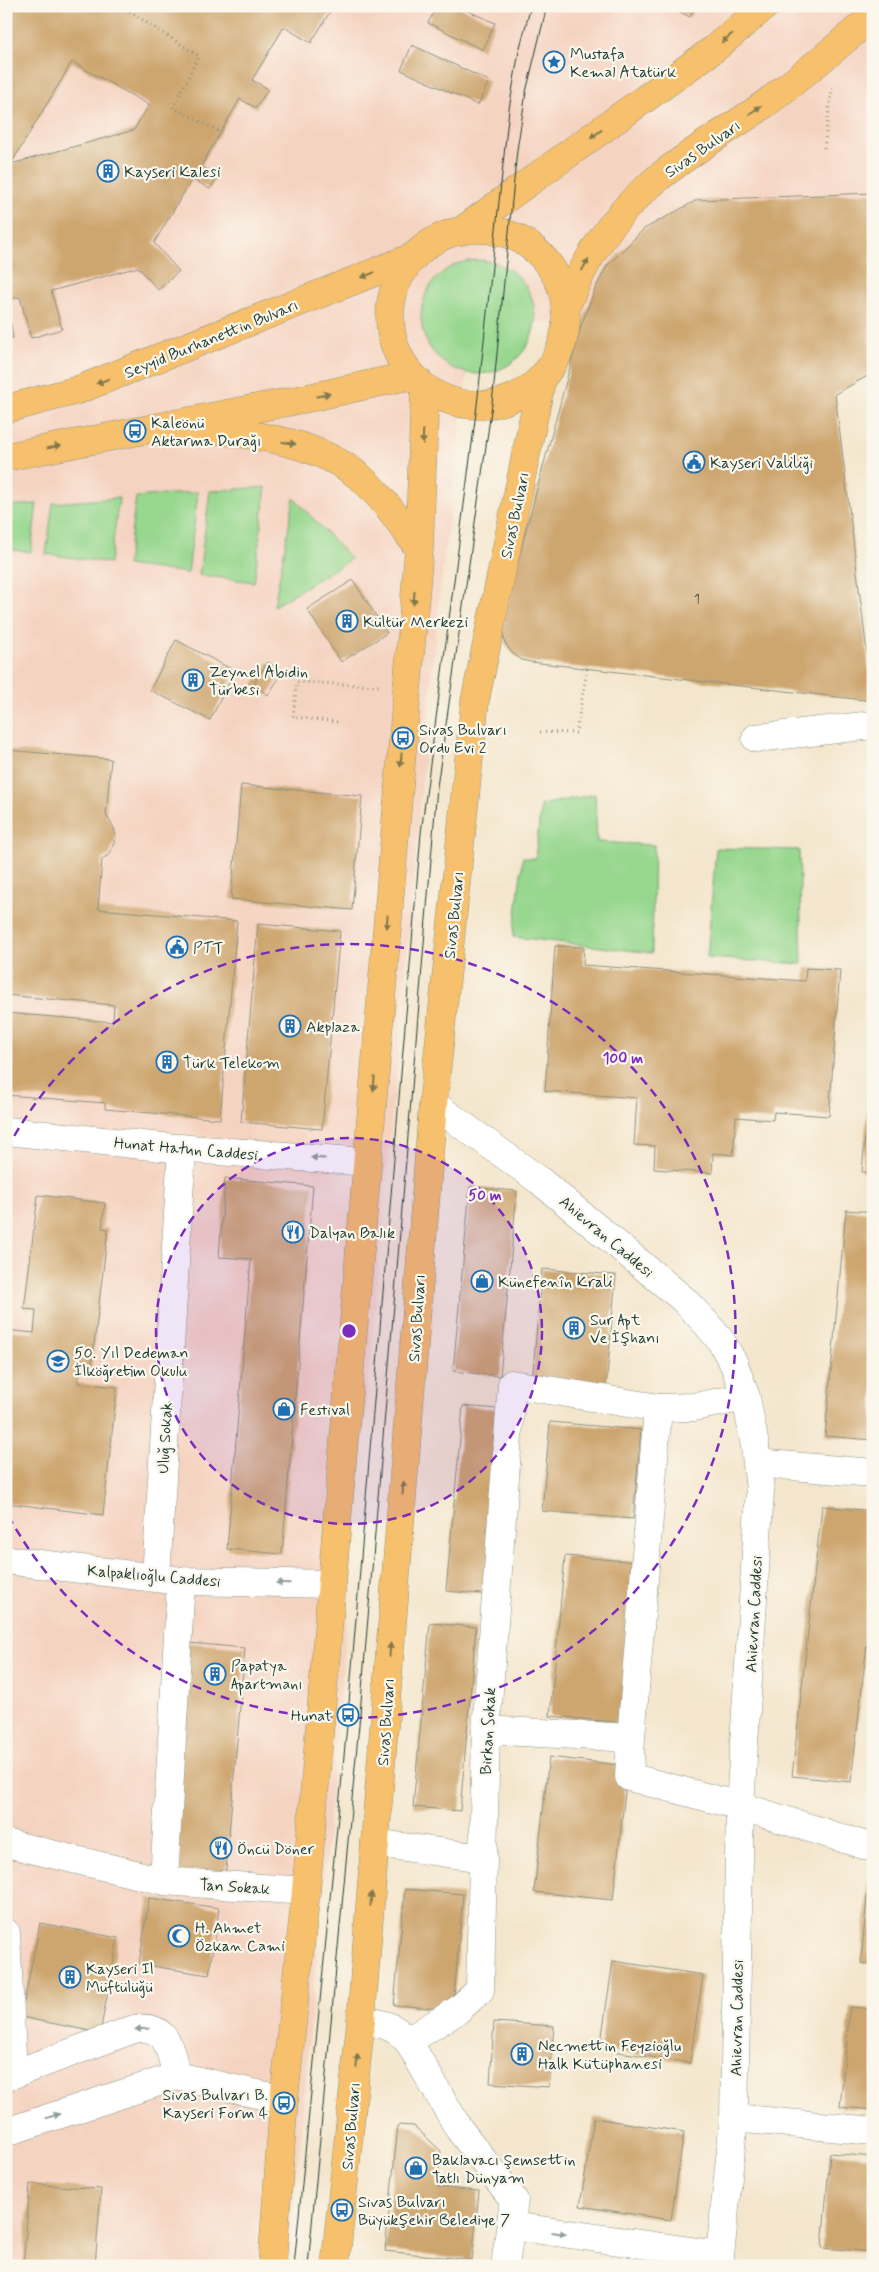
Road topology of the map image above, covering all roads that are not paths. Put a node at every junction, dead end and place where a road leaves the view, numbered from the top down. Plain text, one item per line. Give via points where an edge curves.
1 (765, 6) edge
2 (873, 16) edge
3 (460, 231) junction
4 (413, 257) junction
5 (565, 309) junction
6 (542, 377) junction
7 (418, 382) junction
8 (6, 409) edge
9 (172, 424) junction
10 (6, 457) edge
11 (419, 549) junction
12 (873, 725) edge
13 (756, 738) dead end
14 (433, 1104) junction
15 (6, 1131) edge
16 (182, 1148) junction
17 (367, 1162) junction
18 (746, 1397) junction
19 (658, 1408) junction
20 (757, 1463) junction
21 (873, 1473) edge
22 (6, 1560) edge
23 (169, 1580) junction
24 (332, 1584) junction
25 (486, 1730) junction
26 (630, 1738) junction
27 (740, 1806) junction
28 (6, 1843) edge
29 (375, 1843) junction
30 (873, 1848) edge
31 (482, 1858) junction
32 (164, 1881) junction
33 (306, 1891) junction
34 (6, 1933) edge
35 (360, 2020) junction
36 (408, 2041) junction
37 (10, 2076) edge
38 (177, 2076) junction
39 (284, 2100) junction
40 (734, 2118) junction
41 (873, 2130) edge
42 (6, 2132) edge
43 (511, 2226) junction
44 (719, 2260) edge
45 (272, 2266) edge
46 (335, 2266) edge
47 (505, 2266) edge

1 -> 3 main road via 714,49
5 -> 2 main road, Sivas Bulvarı via 586,262 615,220 633,201 672,167 823,59
3 - 4 main road via 443,236
3 - 5 main road via 496,231 530,247 554,274
4 - 7 main road via 394,289 390,325 401,360
4 -> 8 main road, Seyyid Burhanettin Bulvarı via 78,390
5 - 6 main road via 561,345
6 - 7 main road via 512,398 495,404 477,405 441,397
6 - 14 main road, Sivas Bulvarı via 475,701
9 -> 7 main road via 313,397
7 -> 11 main road
10 -> 9 main road
9 -> 11 main road via 298,444 334,460 372,489
11 -> 17 main road
12 - 13 street
14 - 18 street, Ahievran Caddesi via 539,1180 682,1299 721,1341
29 -> 14 main road, Sivas Bulvarı
15 - 16 street, Hunat Hatun Caddesi
17 -> 16 street, Hunat Hatun Caddesi
16 - 23 street, Uluğ Sokak
17 - 24 main road
18 - 19 street via 694,1407
18 - 20 street, Ahievran Caddesi
19 - 25 street, Birkan Sokak via 512,1384
19 - 26 street
20 - 21 street
20 - 27 street, Ahievran Caddesi via 760,1490
22 - 23 street, Kalpaklıoğlu Caddesi
24 -> 23 street, Kalpaklıoğlu Caddesi
23 - 32 street, Uluğ Sokak
24 - 33 main road
25 - 26 street
25 - 31 street, Birkan Sokak
26 - 27 street via 630,1777
27 - 30 street
27 - 40 street, Ahievran Caddesi
28 - 32 street, Tan Sokak
29 - 31 street
35 -> 29 main road, Sivas Bulvarı
31 - 36 street, Birkan Sokak via 480,1990 458,2010
32 - 33 street, Tan Sokak
33 - 39 main road
34 - 37 street
35 - 36 street via 388,2024
46 -> 35 main road, Sivas Bulvarı
36 - 43 street via 459,2129 514,2200
38 -> 37 street via 165,2038 159,2031 147,2027
38 - 39 street
42 -> 38 street
39 - 45 main road
40 - 41 street
40 - 44 street, Ahievran Caddesi
43 -> 44 street
43 - 47 street

